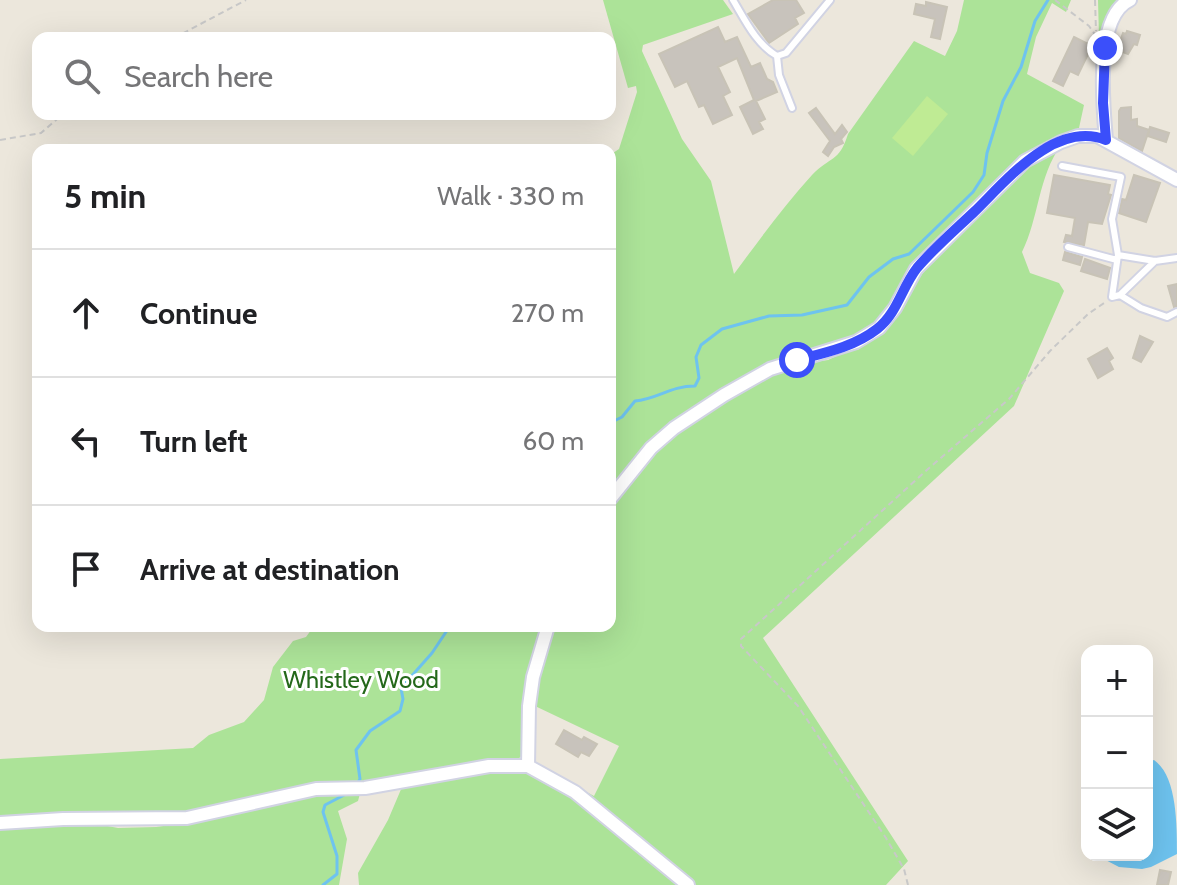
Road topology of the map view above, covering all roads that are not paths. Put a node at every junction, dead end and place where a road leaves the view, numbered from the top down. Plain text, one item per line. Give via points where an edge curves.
1 (733, 0) edge
2 (830, 0) edge
3 (1130, 0) edge
4 (777, 56) junction
5 (792, 108) dead end
6 (1106, 140) junction
7 (1062, 166) dead end
8 (1177, 180) edge
9 (1068, 247) dead end
10 (1118, 258) junction
11 (1177, 258) edge
12 (1155, 261) junction
13 (1120, 295) junction
14 (1177, 312) edge
15 (616, 492) edge
16 (546, 632) edge
17 (528, 766) junction
18 (0, 823) edge
19 (688, 885) edge

1 - 4 lane via 756,37
2 - 4 lane via 786,53
3 - 6 street via 1115,12 1105,48
4 - 5 lane
6 - 8 street
6 - 15 street via 1078,136 1025,161 916,269 879,328 856,342 770,369 724,395 651,448
7 - 10 lane via 1121,177 1112,219
9 - 10 lane
10 - 12 lane
10 - 13 lane via 1112,297
11 - 12 lane
12 - 13 lane
13 - 14 lane via 1167,317
16 - 17 street via 529,706
17 - 18 street via 489,766 362,788 316,789 187,818
17 - 19 street via 575,792

